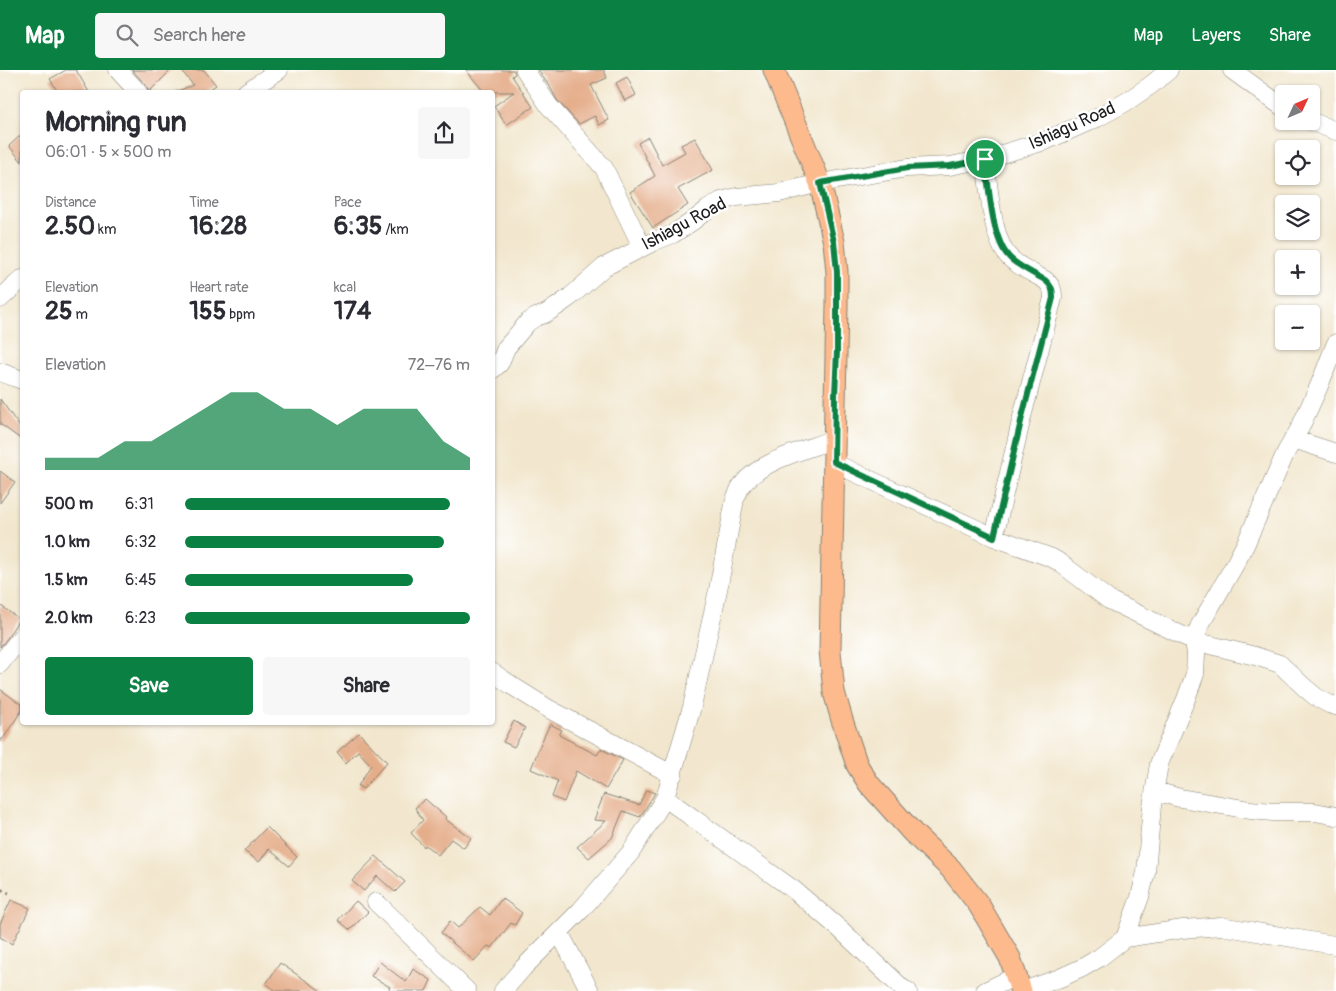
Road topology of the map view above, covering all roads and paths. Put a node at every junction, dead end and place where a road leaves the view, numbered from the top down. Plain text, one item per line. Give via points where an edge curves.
1 (118, 70) edge
2 (279, 70) edge
3 (525, 70) edge
4 (774, 70) edge
5 (1169, 70) edge
6 (1232, 70) edge
7 (136, 90) edge
8 (249, 90) edge
9 (1275, 101) edge
10 (1320, 125) edge
11 (1336, 131) edge
12 (985, 159) junction
13 (820, 183) junction
14 (642, 247) junction
15 (20, 281) edge
16 (0, 299) edge
17 (1336, 346) edge
18 (495, 367) edge
19 (0, 372) edge
20 (20, 379) edge
21 (834, 439) junction
22 (1293, 439) junction
23 (1336, 453) edge
24 (834, 462) junction
25 (994, 537) junction
26 (20, 639) edge
27 (1194, 641) junction
28 (0, 664) edge
29 (495, 674) edge
30 (1336, 706) edge
31 (673, 776) junction
32 (1155, 791) junction
33 (665, 798) junction
34 (1336, 816) edge
35 (0, 889) edge
36 (9, 893) dead end
37 (376, 902) dead end
38 (559, 932) junction
39 (1125, 938) junction
40 (1334, 945) dead end
41 (1020, 986) edge
42 (467, 991) edge
43 (503, 991) edge
44 (590, 991) edge
45 (908, 991) edge
46 (985, 991) edge

1 - 7 street
2 - 8 street
3 - 14 street via 549,106 604,168
4 - 13 main road
5 - 12 street, Ishiagu Road via 1098,118 1045,141
6 - 9 street
10 - 11 street
12 - 13 street, Ishiagu Road
12 - 25 street via 993,220 1003,248 1009,258 1045,280 1053,291
13 - 14 street, Ishiagu Road via 779,193 721,201 673,234
13 - 21 main road via 834,242 837,272
14 - 18 street, Ishiagu Road via 604,267 556,308 528,322
15 - 16 street
17 - 22 street
19 - 20 street
21 - 24 main road
21 - 31 street via 774,461 748,478 740,488 692,707
22 - 23 street
22 - 27 street via 1260,513
24 - 25 street
24 - 41 main road via 830,651 834,692 857,765 869,784 951,869 979,905 1010,958
25 - 27 street via 1052,558 1109,600
26 - 28 street
27 - 30 street via 1280,664 1316,697
27 - 32 street via 1195,674 1159,764
29 - 31 street via 549,709
31 - 33 street
32 - 34 street via 1250,810 1315,812
32 - 39 street via 1146,872
33 - 38 street via 631,852
33 - 45 street via 794,890
35 - 36 path
37 - 42 street
38 - 43 street
38 - 44 street
39 - 40 street via 1221,926
39 - 41 street via 1082,968 1060,978
41 - 46 street

